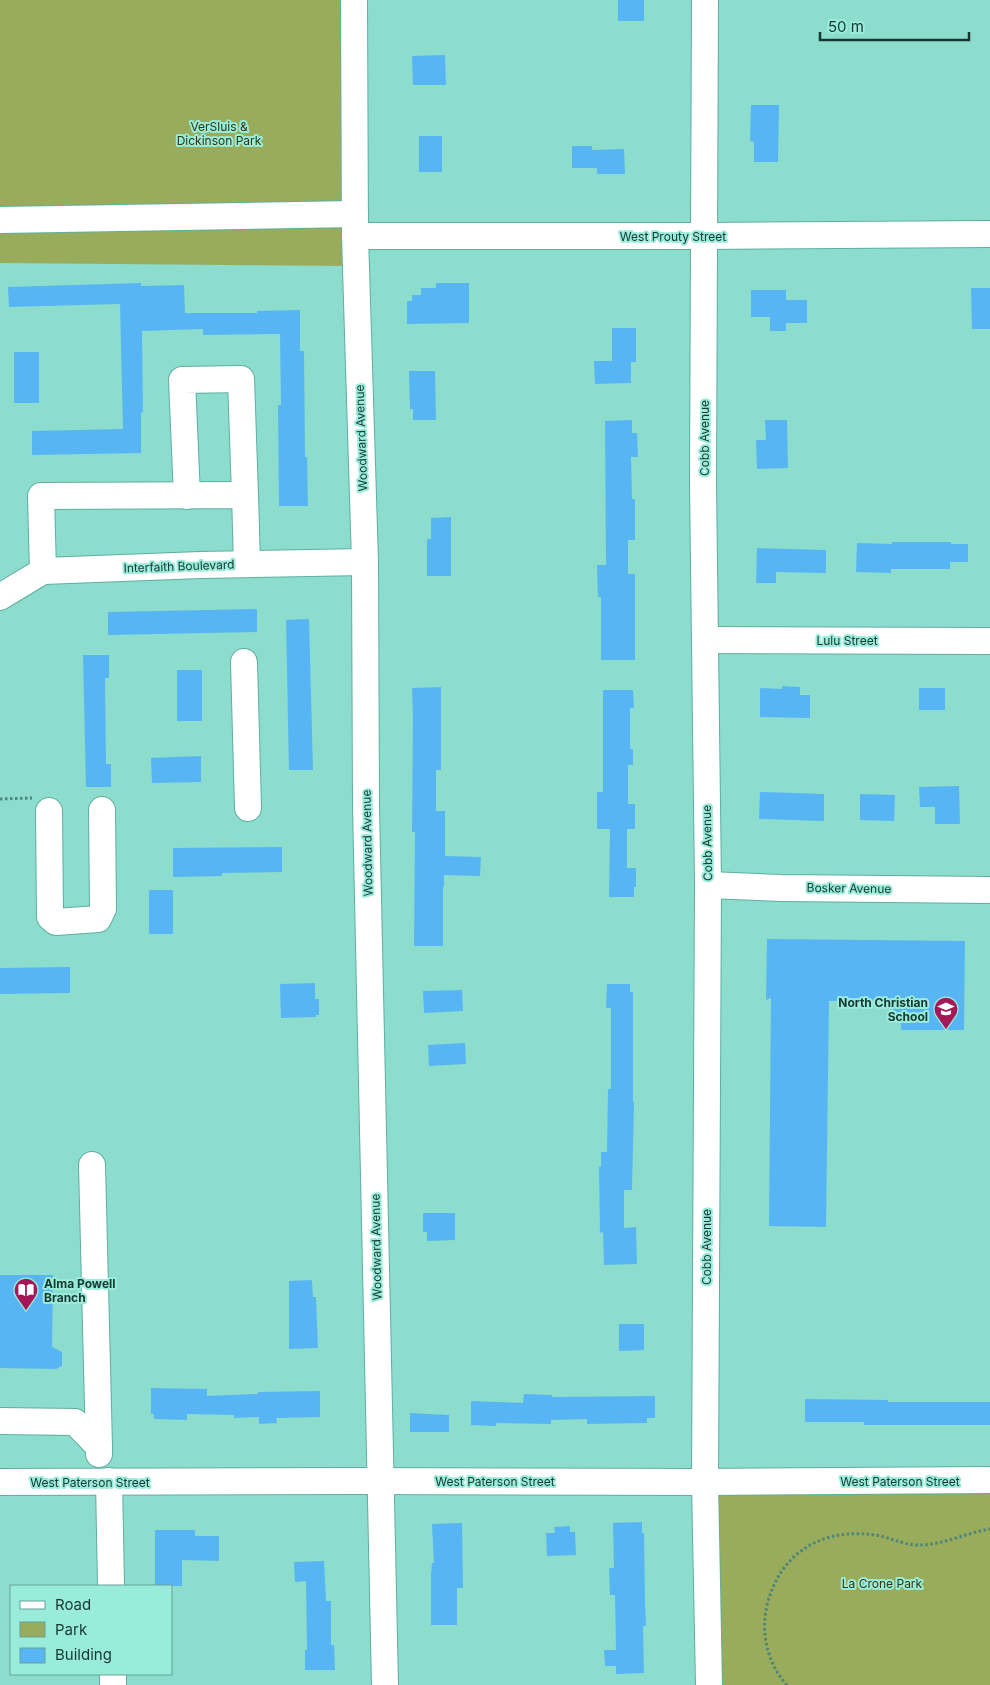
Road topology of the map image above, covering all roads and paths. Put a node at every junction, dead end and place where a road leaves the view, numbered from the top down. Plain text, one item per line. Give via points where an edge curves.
1 (354, 0) edge
2 (706, 0) edge
3 (0, 220) edge
4 (355, 225) junction
5 (990, 234) edge
6 (706, 236) junction
7 (246, 495) junction
8 (187, 496) junction
9 (365, 562) junction
10 (247, 564) junction
11 (43, 571) junction
12 (0, 597) edge
13 (704, 640) junction
14 (990, 641) edge
15 (244, 662) dead end
16 (248, 808) dead end
17 (102, 810) dead end
18 (49, 811) dead end
19 (708, 885) junction
20 (990, 890) edge
21 (92, 1165) dead end
22 (98, 1392) junction
23 (0, 1421) edge
24 (75, 1422) junction
25 (99, 1447) junction
26 (990, 1480) edge
27 (105, 1481) junction
28 (382, 1481) junction
29 (0, 1482) edge
30 (705, 1482) junction
31 (990, 1529) edge
32 (112, 1585) edge
33 (385, 1685) edge
34 (709, 1685) edge
35 (787, 1685) edge

1 - 4 street, Woodward Avenue
2 - 6 street, Cobb Avenue
3 - 4 street, West Prouty Street
4 - 6 street, West Prouty Street
4 - 9 street, Woodward Avenue
5 - 6 street, West Prouty Street
6 - 13 street, Cobb Avenue
7 - 8 street
7 - 8 street via 241,379 182,380
7 - 10 street
8 - 11 street via 41,496
9 - 10 street, Interfaith Boulevard
9 - 28 street, Woodward Avenue via 366,806
10 - 11 street, Interfaith Boulevard
11 - 12 street, Interfaith Boulevard
13 - 14 street, Lulu Street
13 - 19 street, Cobb Avenue
15 - 16 street
17 - 18 street via 103,909 98,919 56,922 50,917
19 - 20 street, Bosker Avenue
19 - 30 street, Cobb Avenue
21 - 22 street
22 - 24 street
22 - 25 street
23 - 24 street
24 - 25 street
25 - 27 street
26 - 30 street, West Paterson Street
27 - 28 street, West Paterson Street
27 - 29 street, West Paterson Street
27 - 32 street
28 - 30 street, West Paterson Street
28 - 33 street, Woodward Avenue
30 - 34 street, Cobb Avenue
31 - 35 path via 929,1545 848,1533 822,1539 800,1551 775,1581 765,1615 771,1660

